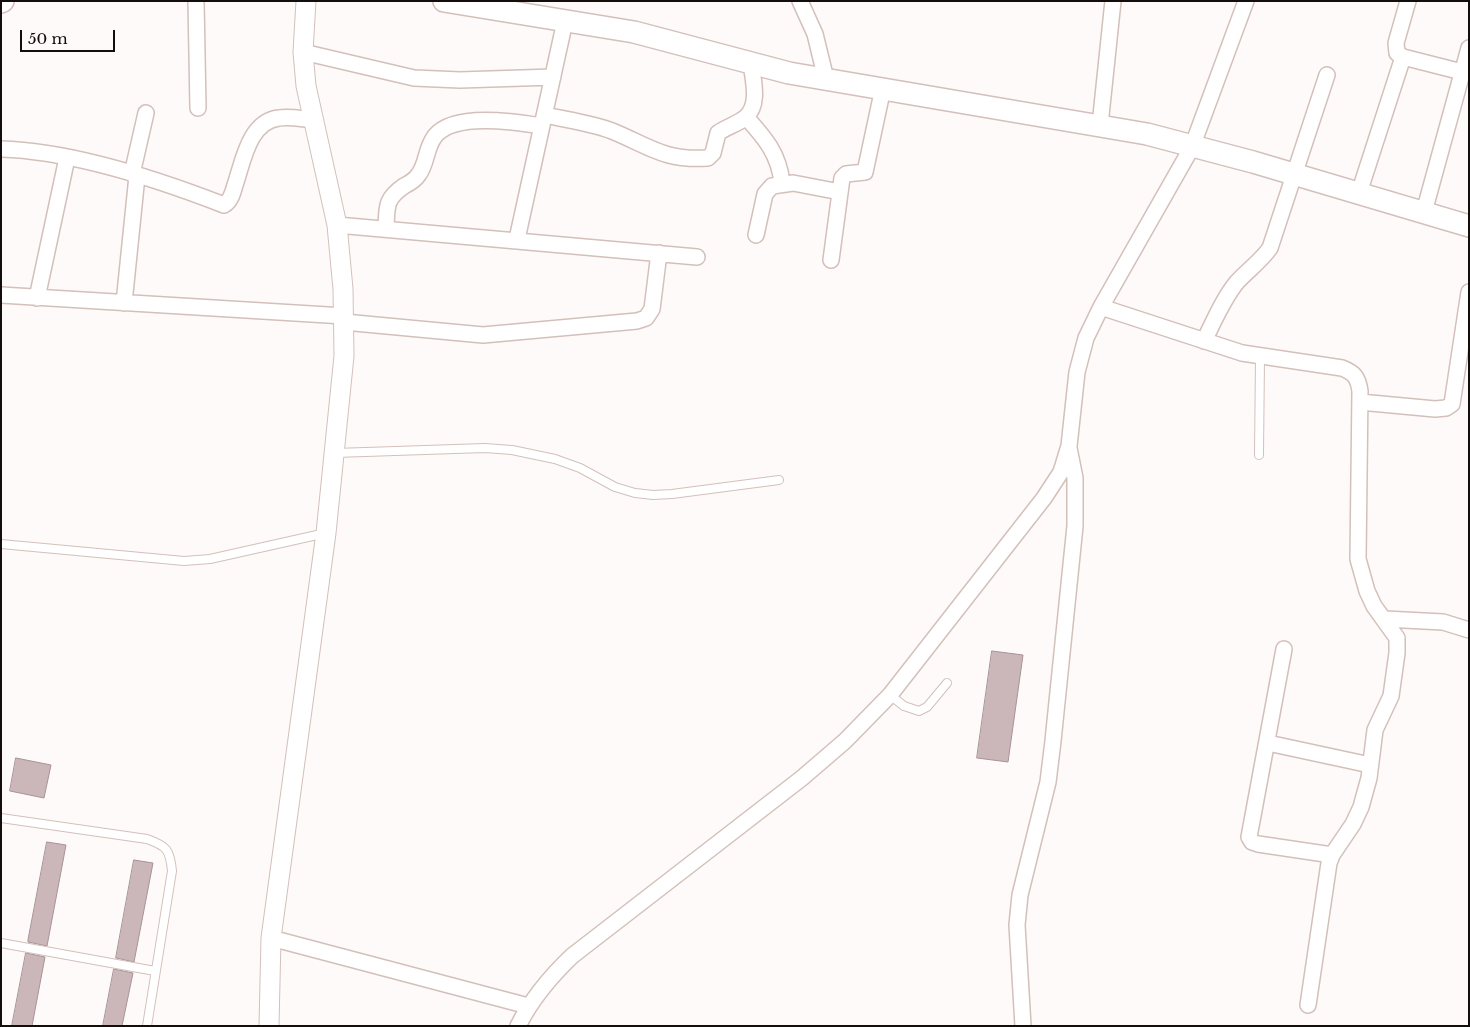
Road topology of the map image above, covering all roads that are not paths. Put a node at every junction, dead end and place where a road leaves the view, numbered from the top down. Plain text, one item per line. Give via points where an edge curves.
1 (196, 1) edge
2 (306, 1) edge
3 (444, 1) edge
4 (800, 1) edge
5 (1113, 1) edge
6 (1246, 1) edge
7 (1408, 1) edge
8 (500, 6) edge
9 (565, 21) junction
10 (1469, 48) edge
11 (303, 52) junction
12 (1403, 57) junction
13 (751, 63) junction
14 (1462, 72) junction
15 (1327, 75) dead end
16 (553, 77) junction
17 (826, 78) junction
18 (883, 88) junction
19 (198, 108) dead end
20 (146, 113) dead end
21 (746, 118) junction
22 (313, 120) junction
23 (543, 120) junction
24 (1100, 126) junction
25 (1192, 147) junction
26 (1, 149) edge
27 (67, 158) junction
28 (134, 175) junction
29 (1296, 175) junction
30 (782, 183) junction
31 (840, 192) junction
32 (1359, 193) junction
33 (1424, 212) junction
34 (337, 224) junction
35 (1469, 226) edge
36 (386, 228) junction
37 (756, 235) dead end
38 (517, 239) junction
39 (660, 253) junction
40 (697, 256) dead end
41 (831, 260) dead end
42 (1469, 292) edge
43 (1, 296) edge
44 (37, 298) junction
45 (124, 303) junction
46 (1101, 307) junction
47 (344, 319) junction
48 (1204, 341) junction
49 (1260, 357) junction
50 (1360, 402) junction
51 (1069, 446) junction
52 (335, 453) junction
53 (1258, 455) dead end
54 (779, 480) dead end
55 (326, 533) junction
56 (1, 544) edge
57 (1385, 619) junction
58 (1469, 630) edge
59 (1284, 649) dead end
60 (947, 683) dead end
61 (890, 695) junction
62 (1268, 743) junction
63 (1370, 765) junction
64 (1, 818) edge
65 (1332, 855) junction
66 (272, 938) junction
67 (1, 943) edge
68 (155, 971) junction
69 (1308, 1005) dead end
70 (528, 1006) junction
71 (147, 1026) edge
72 (269, 1026) edge
73 (518, 1026) edge
74 (1023, 1026) edge

1 - 19 street
2 - 11 street
3 - 8 main road
4 - 17 street via 815,34
5 - 24 street
6 - 25 street
7 - 12 street via 1395,48
8 - 9 main road
9 - 13 main road via 634,32
9 - 16 street
10 - 14 street
11 - 16 street via 414,78
11 - 22 street
12 - 14 street
12 - 32 street
13 - 17 main road
13 - 21 street via 755,98
14 - 33 street
15 - 29 street
16 - 23 street
17 - 18 main road
18 - 24 main road
18 - 31 street via 865,172 846,174 842,178
20 - 28 street
21 - 23 street via 718,133 713,153 708,158 696,159 653,151 613,131
21 - 30 street via 773,149 781,168
22 - 28 street via 280,117 261,126 250,140 232,196 224,204
22 - 34 street
23 - 36 street via 480,120 436,134 418,176 389,200
23 - 38 street
24 - 25 main road via 1147,134
25 - 29 main road
25 - 46 street
26 - 27 street
27 - 28 street
27 - 44 street
28 - 45 street
29 - 32 main road
29 - 48 street via 1270,248 1227,296
30 - 31 street
30 - 37 street via 772,186 766,194
31 - 41 street
32 - 33 main road
33 - 35 main road
34 - 36 street
34 - 47 street
36 - 38 street
38 - 39 street
39 - 40 street
39 - 47 street via 652,309 646,318 637,321 484,335
42 - 50 street via 1452,404 1435,409
43 - 44 street
44 - 45 street
45 - 47 street
46 - 48 street
46 - 51 street via 1086,338 1077,372
47 - 52 street
48 - 49 street
49 - 50 street via 1352,372 1358,378
49 - 53 lane
50 - 57 street via 1358,560 1367,591
51 - 61 street via 1062,472 1044,498
51 - 74 street via 1076,486 1072,564 1048,782 1020,895 1017,925
52 - 54 lane via 512,450 555,459 615,487 653,495
52 - 55 street
55 - 56 lane via 210,559 184,561
55 - 66 street
57 - 58 street via 1443,622
57 - 63 street via 1397,638 1397,653 1391,696 1375,730
59 - 62 street
60 - 61 lane via 927,707 919,710 904,706
61 - 70 street via 846,741 802,778 572,956 548,978
62 - 63 street
62 - 65 street via 1250,829 1252,842
63 - 65 street via 1362,807
64 - 68 lane via 147,839 162,844 171,855 172,871
65 - 69 street
66 - 70 street
66 - 72 street
67 - 68 lane
68 - 71 lane
70 - 73 street

